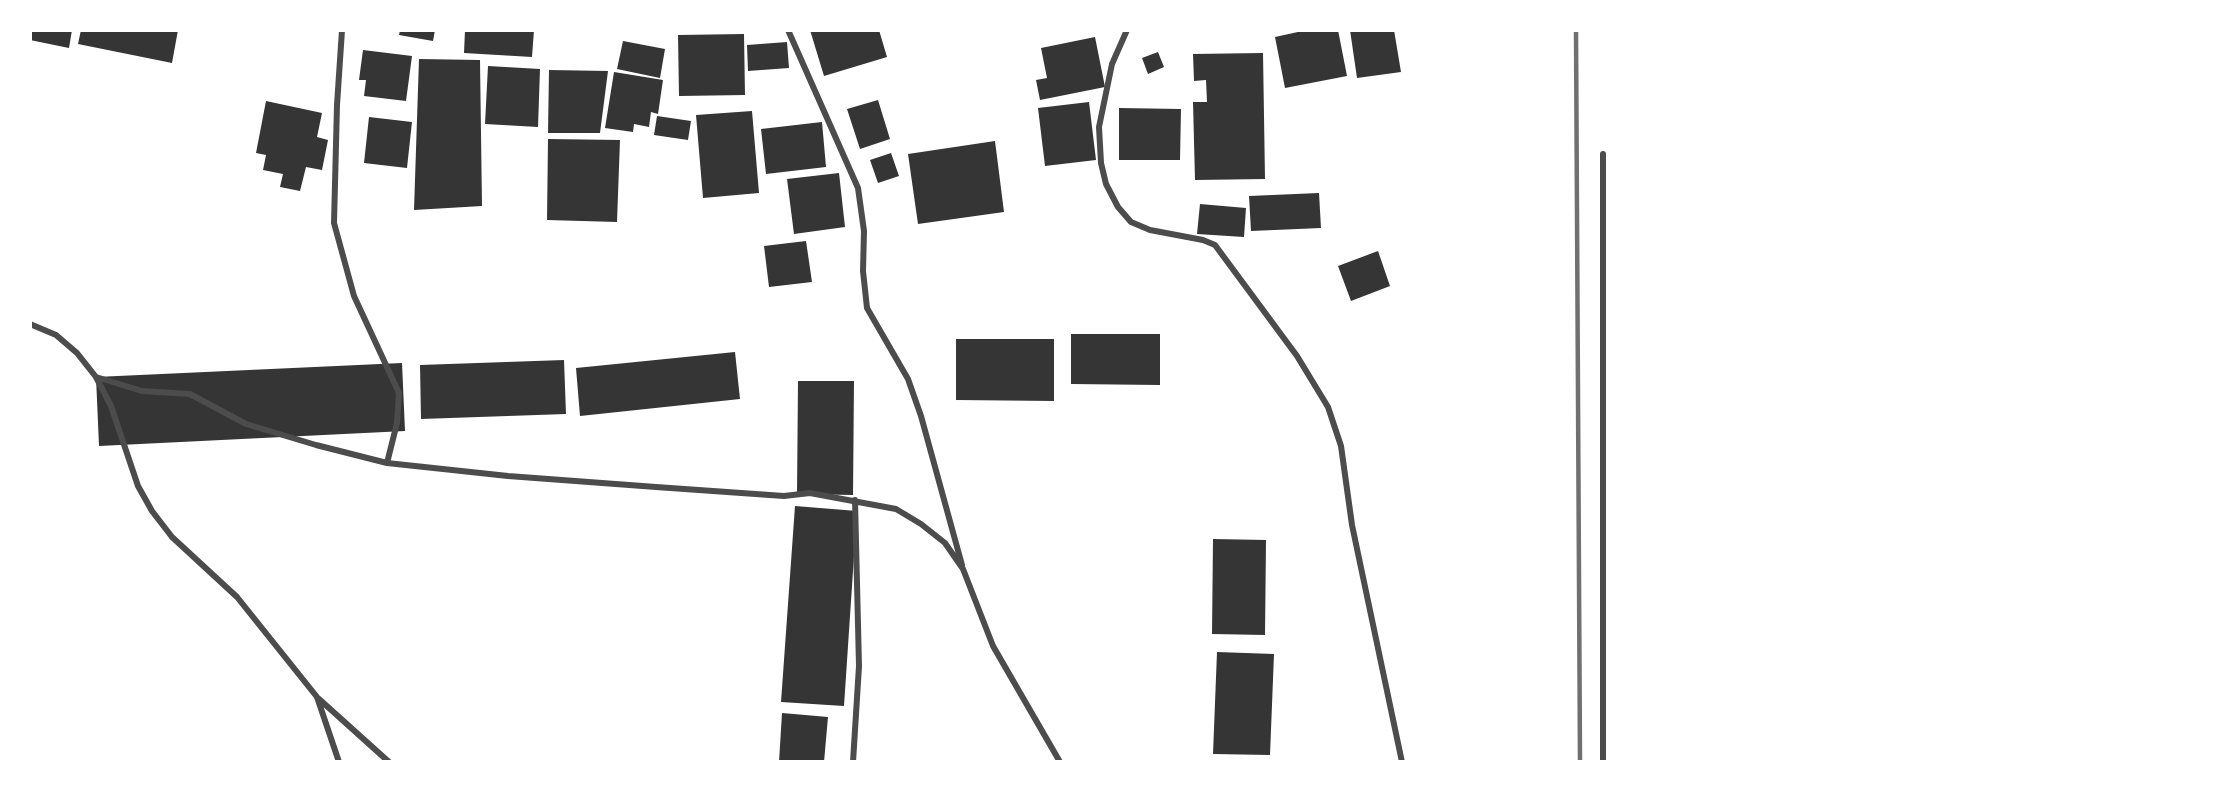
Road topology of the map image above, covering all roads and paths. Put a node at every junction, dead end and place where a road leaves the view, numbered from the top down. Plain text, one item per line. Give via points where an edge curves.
1 (342, 30) edge
2 (788, 30) edge
3 (1127, 30) edge
4 (1603, 154) dead end
5 (30, 324) edge
6 (96, 377) junction
7 (387, 463) junction
8 (855, 500) junction
9 (963, 569) junction
10 (317, 697) junction
11 (339, 762) edge
12 (389, 762) edge
13 (853, 762) edge
14 (1059, 762) edge
15 (1402, 762) edge
16 (1603, 762) edge

1 - 7 street via 334,223 354,296 399,393 400,406
2 - 9 street via 858,188 867,308 908,379
3 - 15 street via 1112,64 1100,127 1106,183 1131,222 1215,245 1297,356 1328,406 1341,446 1352,525
4 - 16 street
5 - 6 street via 56,335
6 - 7 street via 142,391 190,393 246,424
6 - 10 street via 111,406 138,486 152,511 172,537 237,597
7 - 8 street via 784,496 810,493
8 - 9 street via 896,509 921,524 945,543
8 - 13 street via 859,666
9 - 14 street via 993,646
10 - 11 street
10 - 12 street

